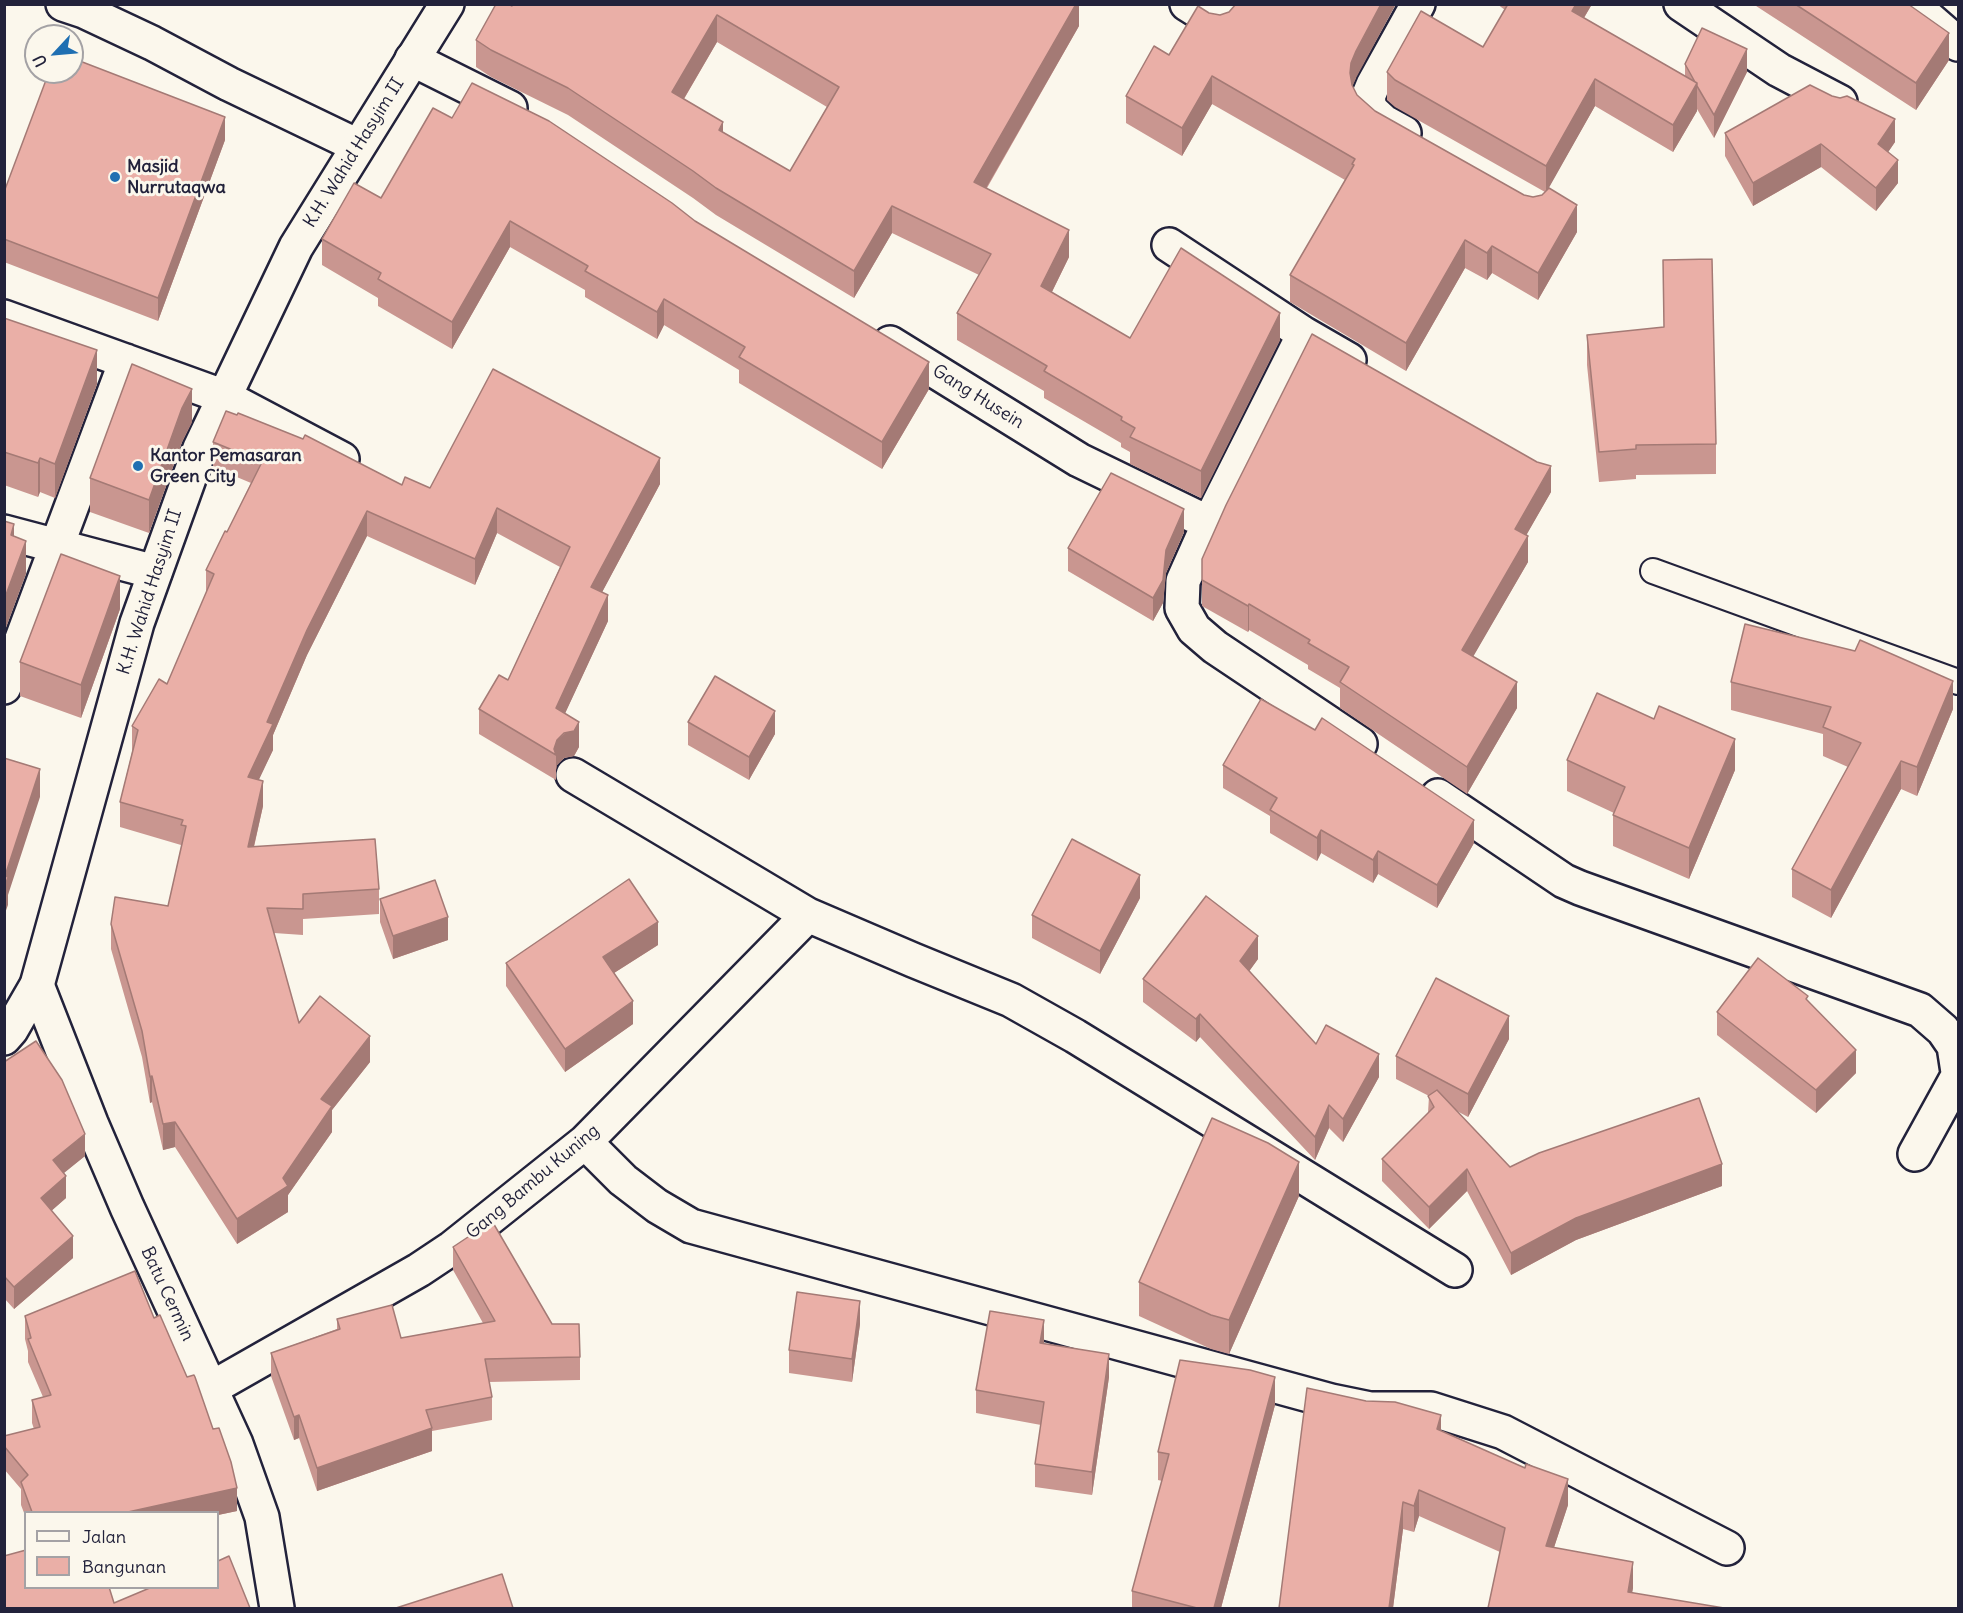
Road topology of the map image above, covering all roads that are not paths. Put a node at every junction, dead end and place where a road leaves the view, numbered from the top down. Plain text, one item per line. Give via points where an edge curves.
1 (63, 4) edge
2 (447, 4) edge
3 (1187, 4) edge
4 (1228, 4) edge
5 (1418, 4) edge
6 (1681, 4) edge
7 (1912, 4) edge
8 (1959, 44) edge
9 (412, 59) junction
10 (1840, 102) edge
11 (534, 119) edge
12 (357, 146) junction
13 (1434, 150) edge
14 (1169, 245) dead end
15 (4, 317) edge
16 (867, 328) edge
17 (1304, 333) junction
18 (126, 361) junction
19 (1374, 374) edge
20 (225, 397) junction
21 (371, 474) edge
22 (1209, 523) junction
23 (4, 532) edge
24 (56, 547) junction
25 (1653, 571) dead end
26 (155, 572) junction
27 (1959, 682) edge
28 (4, 687) edge
29 (1389, 764) edge
30 (573, 776) dead end
31 (1418, 783) edge
32 (808, 915) junction
33 (37, 985) junction
34 (4, 1038) edge
35 (1959, 1072) edge
36 (1959, 1077) edge
37 (585, 1142) junction
38 (1915, 1154) dead end
39 (1455, 1270) dead end
40 (210, 1389) junction
41 (1727, 1548) dead end
42 (277, 1608) edge

1 - 12 street via 84,10
2 - 9 street, K.H. Wahid Hasyim II
3 - 4 street via 1220,24
5 - 13 street via 1368,97 1370,110 1384,122
6 - 10 street via 1779,70
7 - 8 street
9 - 11 street
9 - 12 street, K.H. Wahid Hasyim II
12 - 20 street, K.H. Wahid Hasyim II via 296,247
14 - 17 street
15 - 18 street
16 - 22 street, Gang Husein via 1079,460
17 - 19 street
17 - 22 street
18 - 20 street
18 - 24 street
20 - 21 street
20 - 26 street, K.H. Wahid Hasyim II via 200,448
22 - 29 street via 1183,581 1182,608 1194,628 1215,647
23 - 24 street
24 - 26 street
24 - 28 street
25 - 27 lane
26 - 33 street, K.H. Wahid Hasyim II via 137,623
30 - 32 street
31 - 35 street via 1564,880 1920,1010 1954,1046
32 - 37 street, Gang Bambu Kuning
32 - 39 street via 1011,1000
33 - 34 street, K.H. Wahid Hasyim II
33 - 40 street, Batu Cermin via 109,1165
36 - 38 street
37 - 40 street, Gang Bambu Kuning via 419,1270
37 - 41 street via 623,1180 691,1226 1331,1401 1370,1409 1431,1409 1503,1432
40 - 42 street, Batu Cermin via 236,1444 262,1517

